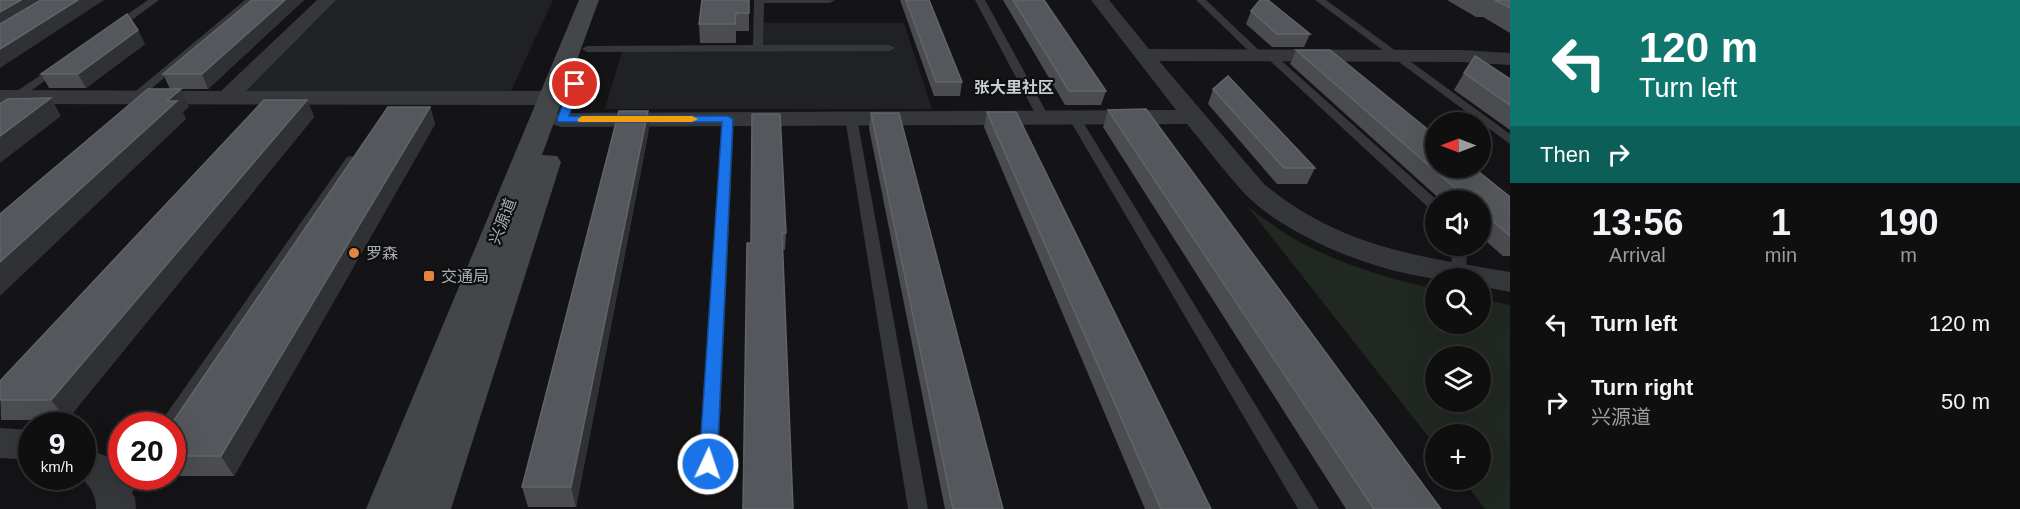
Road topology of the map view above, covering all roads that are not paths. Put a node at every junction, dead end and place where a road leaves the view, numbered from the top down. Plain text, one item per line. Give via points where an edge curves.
1 (154, 0) edge
2 (250, 0) edge
3 (327, 0) edge
4 (589, 0) edge
5 (605, 0) edge
6 (830, 0) edge
7 (980, 0) edge
8 (1100, 0) edge
9 (1201, 0) edge
10 (1320, 0) edge
11 (759, 1) edge
12 (108, 32) edge
13 (758, 48) junction
14 (890, 48) dead end
15 (587, 49) junction
16 (1144, 55) junction
17 (1265, 56) junction
18 (1396, 56) junction
19 (70, 58) edge
20 (1510, 59) edge
21 (226, 98) junction
22 (274, 98) junction
23 (395, 98) junction
24 (13, 101) edge
25 (141, 103) junction
26 (556, 109) junction
27 (258, 115) edge
28 (382, 117) edge
29 (1043, 117) junction
30 (1074, 117) junction
31 (1193, 117) junction
32 (851, 118) junction
33 (728, 119) junction
34 (1510, 140) edge
35 (362, 146) edge
36 (1425, 197) edge
37 (1430, 268) edge
38 (1491, 279) edge
39 (1510, 282) edge
40 (176, 412) edge
41 (0, 443) edge
42 (18, 444) edge
43 (96, 468) edge
44 (707, 487) dead end
45 (121, 495) edge
46 (389, 509) edge
47 (428, 509) edge
48 (918, 509) edge
49 (1309, 509) edge

1 - 12 lane
2 - 25 lane
3 - 21 street
4 - 26 main road, 兴源道
5 - 15 main road, 兴源道
6 - 11 lane
7 - 29 lane
8 - 16 street
9 - 17 lane
10 - 18 lane
11 - 13 lane
13 - 14 lane
13 - 15 lane
15 - 26 main road, 兴源道
16 - 17 street
16 - 31 street
17 - 18 street
17 - 36 lane
18 - 20 street
18 - 34 lane
19 - 24 lane
21 - 22 street
21 - 25 street
22 - 23 street
22 - 27 lane
23 - 26 street
23 - 28 lane
24 - 25 street
26 - 33 street
26 - 46 main road, 兴源道
26 - 47 main road, 兴源道
29 - 30 street
29 - 32 street
30 - 31 street
30 - 49 lane
31 - 37 street via 1256,189 1308,227 1360,250
32 - 33 street
32 - 48 lane
33 - 44 lane
35 - 40 lane
38 - 39 street
41 - 42 street
43 - 45 street

